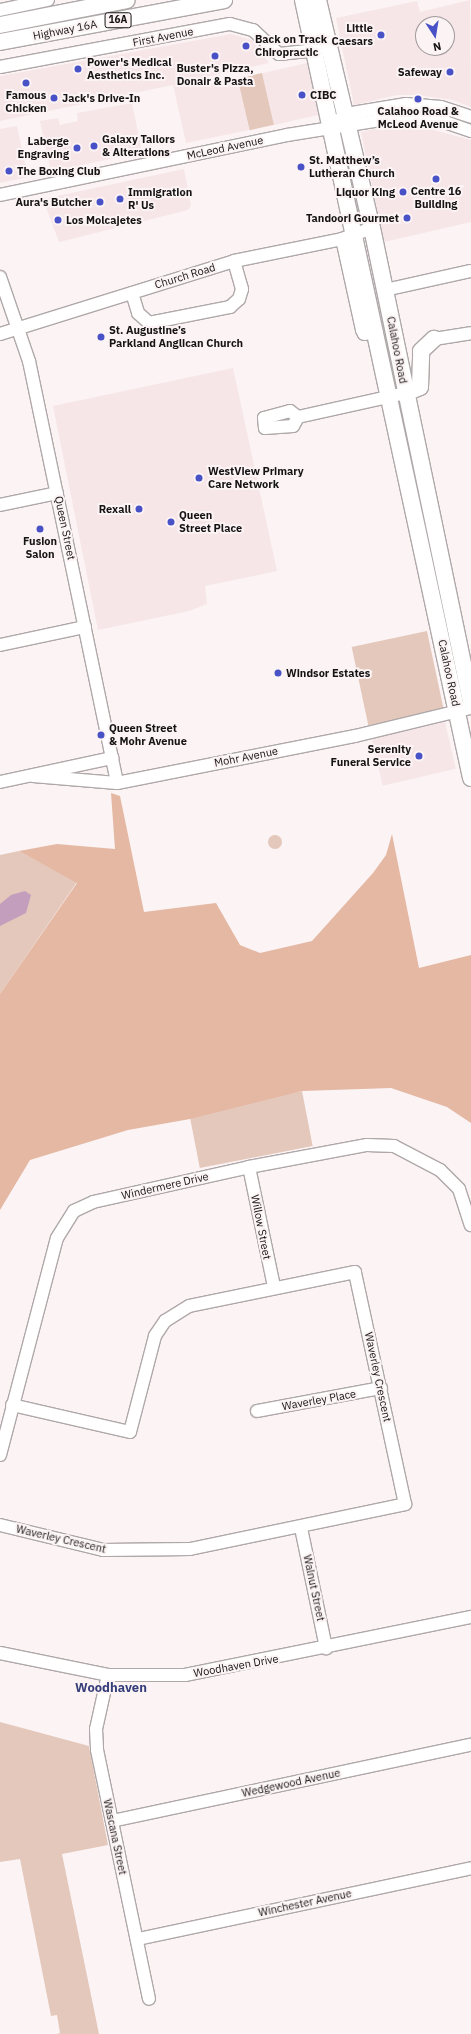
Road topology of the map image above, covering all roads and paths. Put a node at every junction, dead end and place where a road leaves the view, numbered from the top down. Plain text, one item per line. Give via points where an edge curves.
1 (48, 0) edge
2 (127, 0) edge
3 (224, 0) edge
4 (302, 0) edge
5 (318, 0) edge
6 (0, 10) edge
7 (0, 25) edge
8 (0, 42) edge
9 (315, 50) junction
10 (0, 67) edge
11 (471, 117) edge
12 (348, 121) junction
13 (332, 126) junction
14 (471, 131) edge
15 (0, 195) edge
16 (372, 228) junction
17 (349, 237) junction
18 (234, 261) junction
19 (471, 271) edge
20 (0, 277) edge
21 (385, 290) junction
22 (132, 293) junction
23 (19, 327) junction
24 (471, 333) edge
25 (0, 334) edge
26 (434, 339) joint
27 (406, 393) junction
28 (390, 397) junction
29 (298, 417) dead end
30 (57, 493) junction
31 (0, 505) edge
32 (85, 627) junction
33 (0, 645) edge
34 (471, 702) edge
35 (464, 710) edge
36 (112, 758) junction
37 (33, 776) junction
38 (471, 778) edge
39 (0, 782) edge
40 (117, 783) junction
41 (249, 1167) junction
42 (471, 1225) edge
43 (274, 1287) junction
44 (381, 1388) junction
45 (12, 1405) junction
46 (257, 1411) dead end
47 (0, 1455) edge
48 (0, 1525) edge
49 (301, 1528) junction
50 (471, 1617) edge
51 (326, 1648) junction
52 (0, 1653) edge
53 (108, 1675) junction
54 (471, 1745) edge
55 (112, 1821) junction
56 (471, 1868) edge
57 (138, 1939) junction
58 (150, 1999) dead end

1 - 6 street
2 - 7 main road, Highway 16A / 16A
3 - 8 main road, Highway 16A / 16A
4 - 9 main road, Calahoo Road
5 - 12 main road, Calahoo Road
9 - 10 street, First Avenue via 279,54 254,30 230,24
9 - 13 main road, Calahoo Road
11 - 12 street, McLeod Avenue via 434,106 406,104
12 - 13 street, McLeod Avenue
12 - 14 street, McLeod Avenue via 411,117 451,123
12 - 16 main road, Calahoo Road
13 - 15 street, McLeod Avenue
13 - 17 main road, Calahoo Road
16 - 17 street, Church Road
16 - 21 main road, Calahoo Road
17 - 18 street, Church Road
17 - 28 main road, Calahoo Road via 377,332
18 - 22 street, Church Road
18 - 22 street via 242,289 239,299 230,307 149,323 138,314
19 - 21 street
20 - 23 street, Queen Street
21 - 27 main road, Calahoo Road
22 - 23 street, Church Road
23 - 25 street, Church Road
23 - 30 street, Queen Street
24 - 26 street
26 - 27 main road via 421,351 420,387
27 - 28 street
27 - 34 main road, Calahoo Road
28 - 29 street
28 - 35 main road, Calahoo Road
30 - 31 street
30 - 32 street, Queen Street
32 - 33 street
32 - 36 street, Queen Street
35 - 38 main road, Calahoo Road
35 - 40 street, Mohr Avenue via 361,734
36 - 37 street, Mohr Avenue
36 - 40 street, Queen Street
37 - 39 street, Mohr Avenue
37 - 40 street, Mohr Avenue
41 - 42 street, Windermere Drive via 367,1145 394,1146 440,1170 459,1189
41 - 43 street, Willow Street
41 - 45 street, Windermere Drive via 93,1202 74,1211 57,1238
43 - 44 street, Waverley Crescent via 355,1272
43 - 45 street, Waverley Crescent via 189,1306 165,1321 155,1336 130,1432
44 - 46 street, Waverley Place
44 - 49 street, Waverley Crescent via 405,1504
45 - 47 street, Windermere Drive
48 - 49 street, Waverley Crescent via 103,1550 135,1552 190,1549
49 - 51 street, Walnut Street
50 - 51 street, Woodhaven Drive
51 - 53 street, Woodhaven Drive via 209,1672 148,1677
52 - 53 street, Woodhaven Drive
53 - 55 street, Wascana Street via 96,1742
54 - 55 street, Wedgewood Avenue
55 - 57 street, Wascana Street
56 - 57 street, Winchester Avenue
57 - 58 street, Wascana Street

